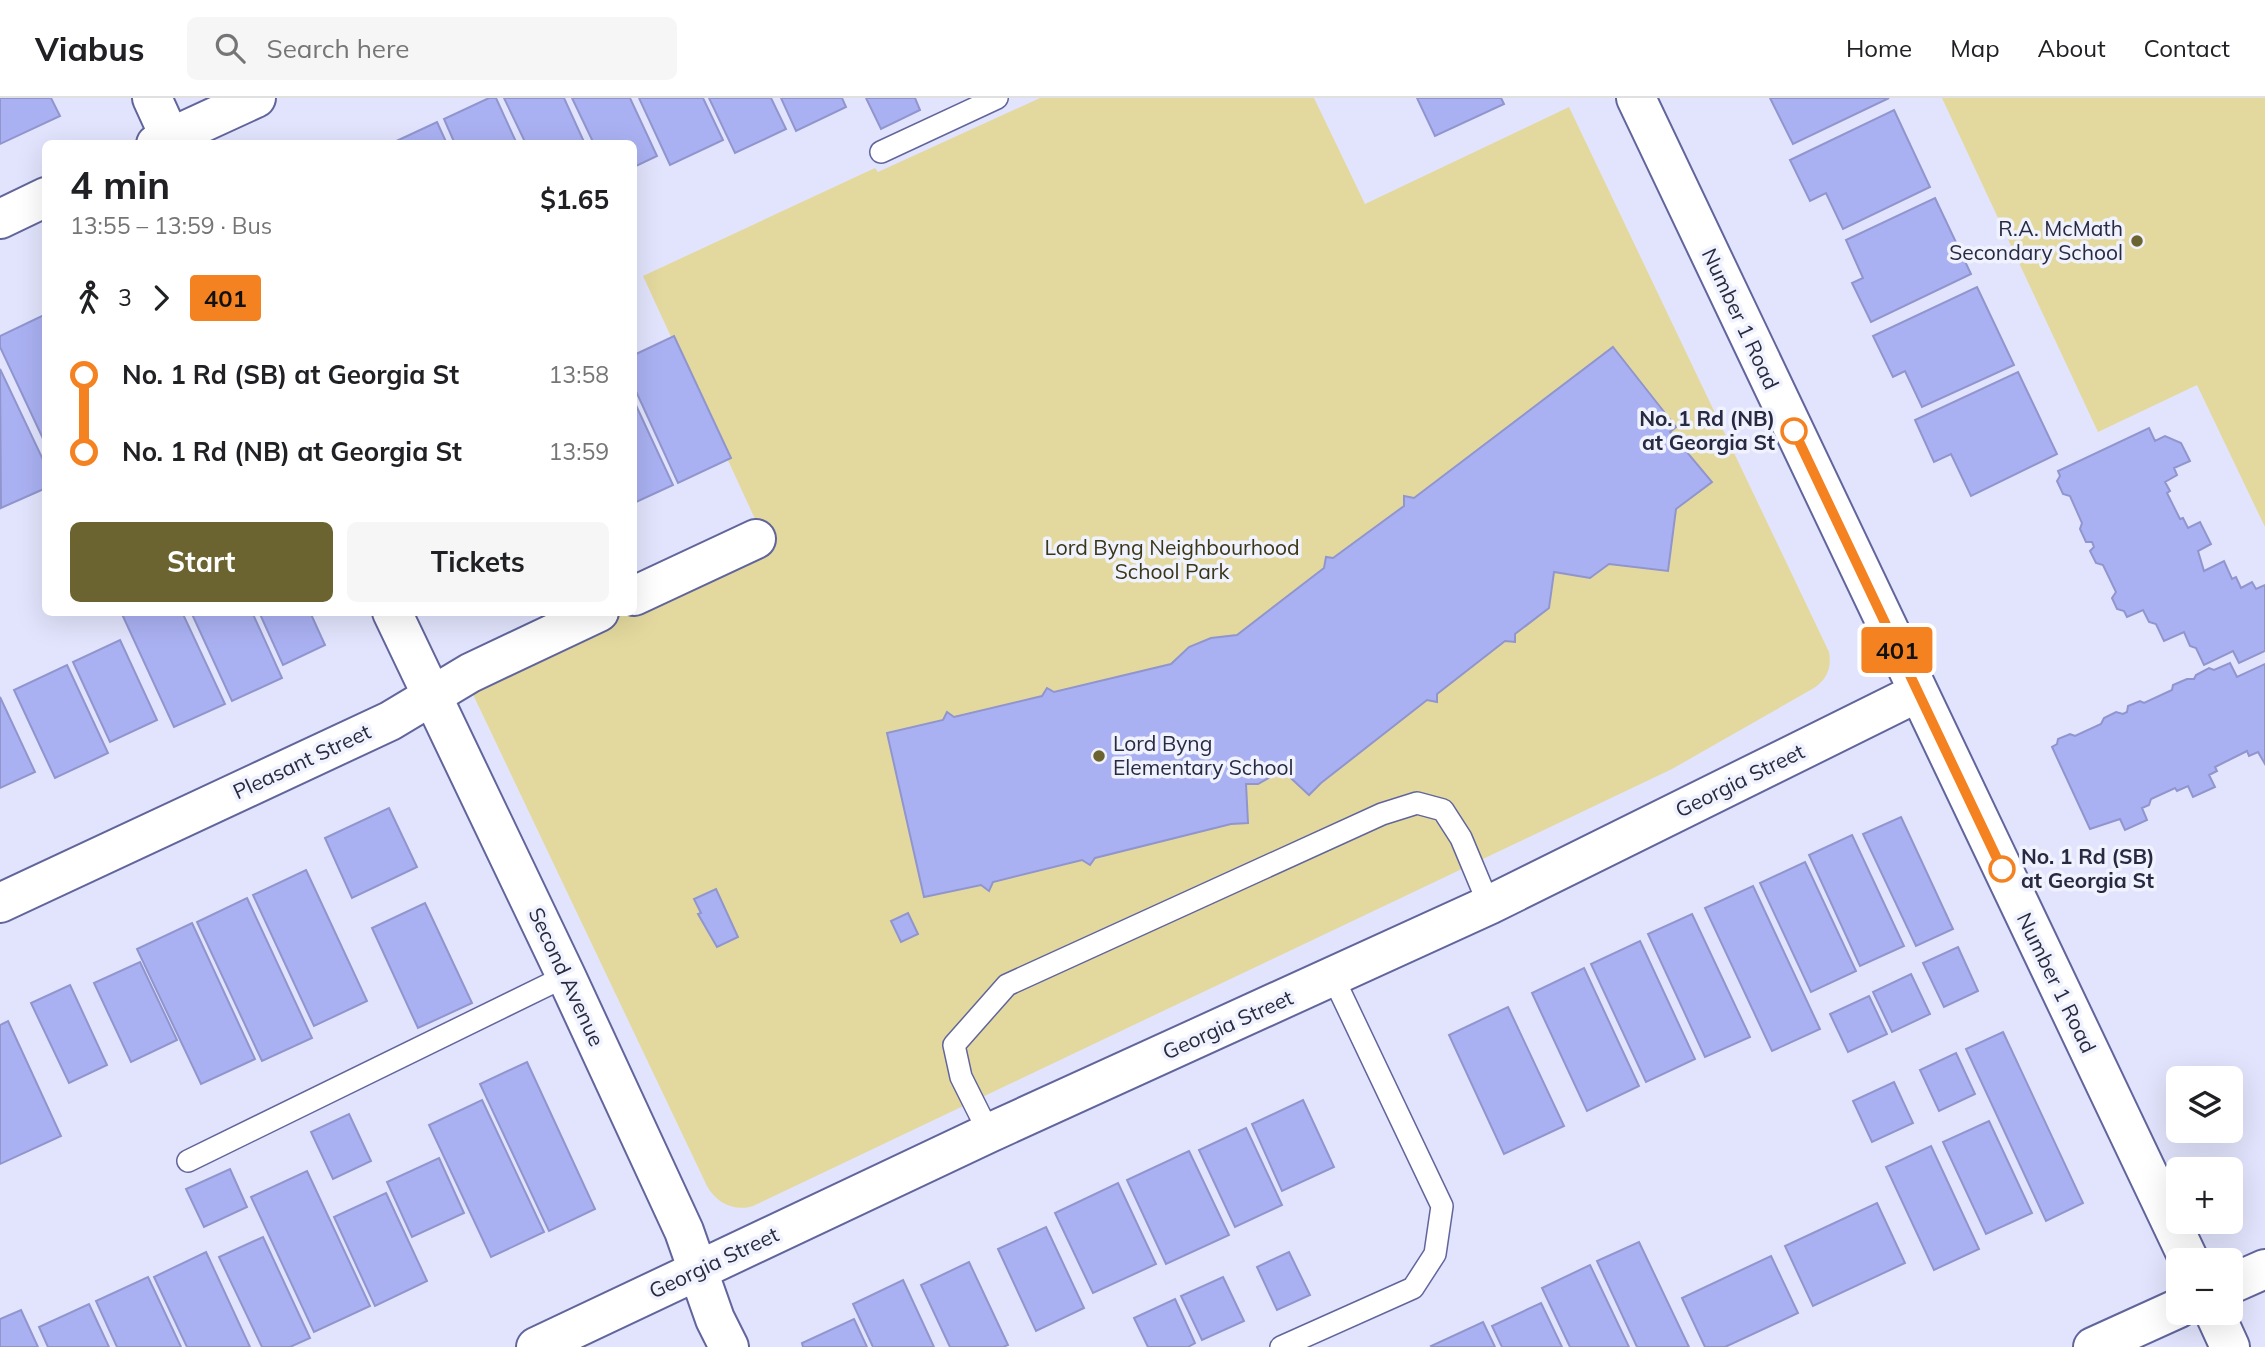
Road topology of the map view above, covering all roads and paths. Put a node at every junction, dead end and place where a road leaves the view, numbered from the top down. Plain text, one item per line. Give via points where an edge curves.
1 (152, 98) edge
2 (256, 98) edge
3 (997, 98) edge
4 (1636, 98) edge
5 (166, 140) edge
6 (168, 140) edge
7 (881, 152) dead end
8 (42, 199) edge
9 (0, 219) edge
10 (756, 539) dead end
11 (637, 595) edge
12 (394, 616) edge
13 (591, 616) edge
14 (1917, 693) junction
15 (431, 696) junction
16 (0, 903) edge
17 (1489, 905) junction
18 (566, 976) junction
19 (1333, 977) junction
20 (989, 1133) junction
21 (188, 1161) dead end
22 (2183, 1248) edge
23 (2265, 1269) edge
24 (698, 1270) junction
25 (2243, 1279) edge
26 (2166, 1314) edge
27 (2220, 1325) edge
28 (536, 1347) edge
29 (729, 1347) edge
30 (1281, 1347) edge
31 (2093, 1347) edge
32 (2230, 1347) edge

1 - 5 street
2 - 6 street
3 - 7 lane
4 - 14 street, Number 1 Road
8 - 9 street
10 - 11 street
12 - 15 street, Second Avenue
13 - 15 street, Pleasant Street
14 - 17 street, Georgia Street
14 - 22 street, Number 1 Road
15 - 16 street, Pleasant Street via 390,721
15 - 18 street, Second Avenue
17 - 19 street, Georgia Street
17 - 20 lane via 1461,838 1443,810 1417,803 1382,814 1007,985 954,1045 961,1077
18 - 21 lane
18 - 24 street, Second Avenue
19 - 20 street, Georgia Street
19 - 30 lane via 1441,1206 1435,1254 1413,1288
20 - 24 street, Georgia Street
23 - 25 street
24 - 28 street, Georgia Street
24 - 29 street, Second Avenue
26 - 31 street
27 - 32 street

